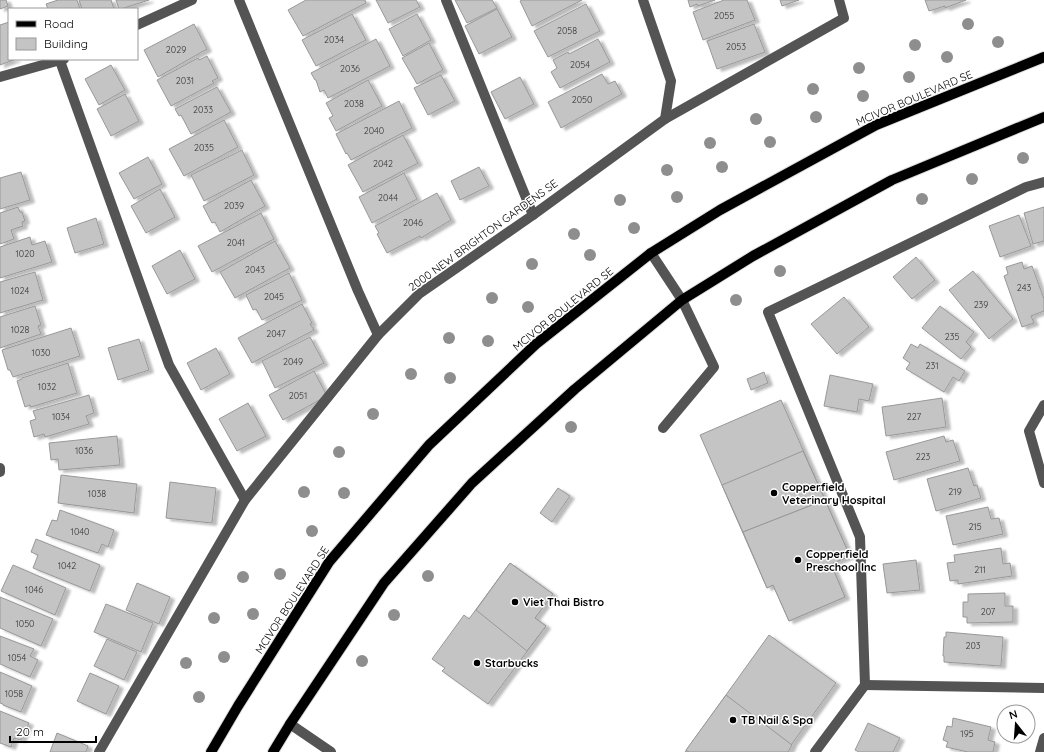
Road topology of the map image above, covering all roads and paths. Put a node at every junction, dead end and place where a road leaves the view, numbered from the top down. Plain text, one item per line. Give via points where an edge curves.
1 (192, 0) edge
2 (239, 0) edge
3 (446, 0) edge
4 (643, 0) edge
5 (839, 0) edge
6 (138, 25) edge
7 (1044, 58) edge
8 (62, 60) edge
9 (0, 78) edge
10 (1044, 117) edge
11 (665, 119) junction
12 (1044, 182) edge
13 (533, 215) junction
14 (651, 254) junction
15 (682, 300) junction
16 (378, 335) junction
17 (1044, 405) edge
18 (663, 428) dead end
19 (0, 468) edge
20 (0, 472) edge
21 (1044, 483) edge
22 (246, 500) junction
23 (865, 685) junction
24 (1044, 688) edge
25 (290, 724) junction
26 (1044, 738) edge
27 (99, 752) edge
28 (210, 752) edge
29 (273, 752) edge
30 (331, 752) edge
31 (815, 752) edge
32 (1040, 752) edge

1 - 6 street
2 - 16 street
3 - 13 street
4 - 11 street via 671,81
5 - 11 street, 2000 NEW BRIGHTON GARDENS SE via 844,18
7 - 14 main road, MCIVOR BOULEVARD SE via 876,125 720,210
8 - 9 street
8 - 22 street via 169,365
10 - 15 main road via 892,180 753,256
11 - 13 street, 2000 NEW BRIGHTON GARDENS SE
12 - 23 street via 1026,188 768,312 860,537
13 - 16 street, 2000 NEW BRIGHTON GARDENS SE via 420,294
14 - 15 street
14 - 28 main road, MCIVOR BOULEVARD SE via 536,344 429,445 330,562
15 - 18 street via 714,367
15 - 25 main road via 574,389 472,483 384,583
16 - 22 street, 2000 NEW BRIGHTON GARDENS SE
17 - 21 street via 1029,432
19 - 20 street
22 - 27 street, 2000 NEW BRIGHTON GARDENS SE
23 - 24 street
23 - 31 street
25 - 29 main road
25 - 30 street
26 - 32 street

